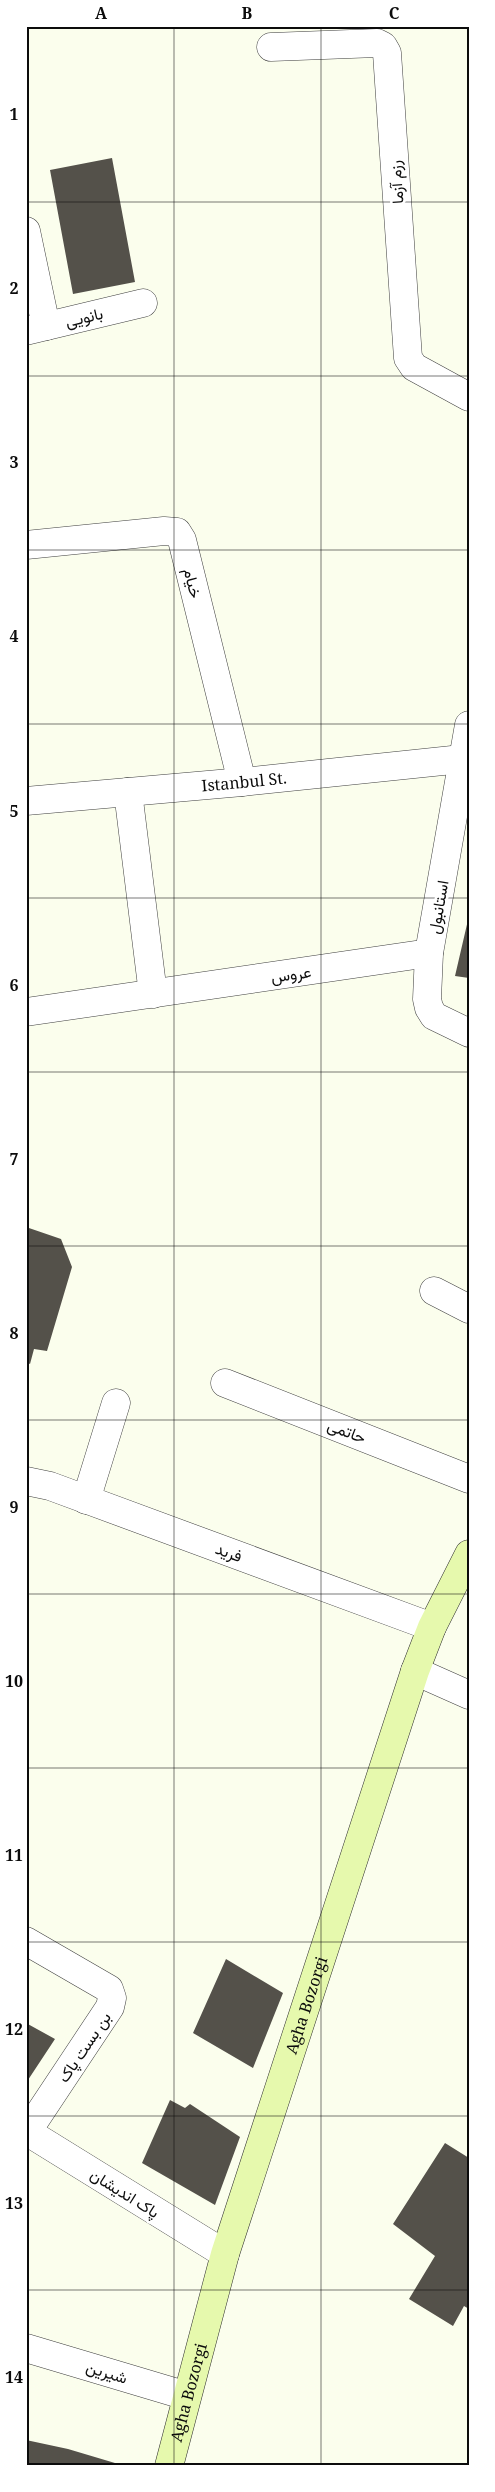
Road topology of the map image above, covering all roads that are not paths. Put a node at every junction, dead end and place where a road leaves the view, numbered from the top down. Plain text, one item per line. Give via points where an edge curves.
1 (272, 47) dead end
2 (26, 231) edge
3 (143, 303) dead end
4 (36, 328) edge
5 (469, 397) edge
6 (26, 545) edge
7 (469, 725) edge
8 (462, 759) junction
9 (242, 782) junction
10 (128, 792) junction
11 (26, 801) edge
12 (429, 953) junction
13 (153, 994) junction
14 (26, 1012) edge
15 (469, 1033) edge
16 (434, 1291) dead end
17 (469, 1309) edge
18 (225, 1383) dead end
19 (116, 1403) dead end
20 (469, 1479) edge
21 (26, 1481) edge
22 (86, 1500) junction
23 (469, 1554) edge
24 (432, 1627) junction
25 (415, 1671) junction
26 (469, 1696) edge
27 (26, 1941) edge
28 (27, 2132) edge
29 (225, 2254) junction
30 (26, 2348) edge
31 (187, 2396) junction
32 (169, 2466) edge

1 - 5 street, رزم آزما via 377,44 383,46 387,53 408,358 414,367
2 - 4 street
3 - 4 street, بانویی
6 - 9 street, خیام via 164,530 177,532 182,540
7 - 8 street
8 - 9 street, Istanbul St.
8 - 12 street, استانبول
9 - 10 street, Istanbul St.
10 - 11 street, Istanbul St.
10 - 13 street
12 - 13 street, عروس
12 - 15 street, استانبول via 429,1008 434,1016
13 - 14 street, عروس
16 - 17 street
18 - 20 street, حاتمی
19 - 22 street
21 - 22 street, فرید
22 - 24 street, فرید
23 - 24 street, Agha Bozorgi
24 - 25 street, Agha Bozorgi
25 - 26 street
25 - 29 street, Agha Bozorgi
27 - 28 street, بن بست پاک via 110,1989 112,1998 110,2007
28 - 29 street, پاک اندیشان
29 - 31 street, Agha Bozorgi
30 - 31 street, شیرین
31 - 32 street, Agha Bozorgi

